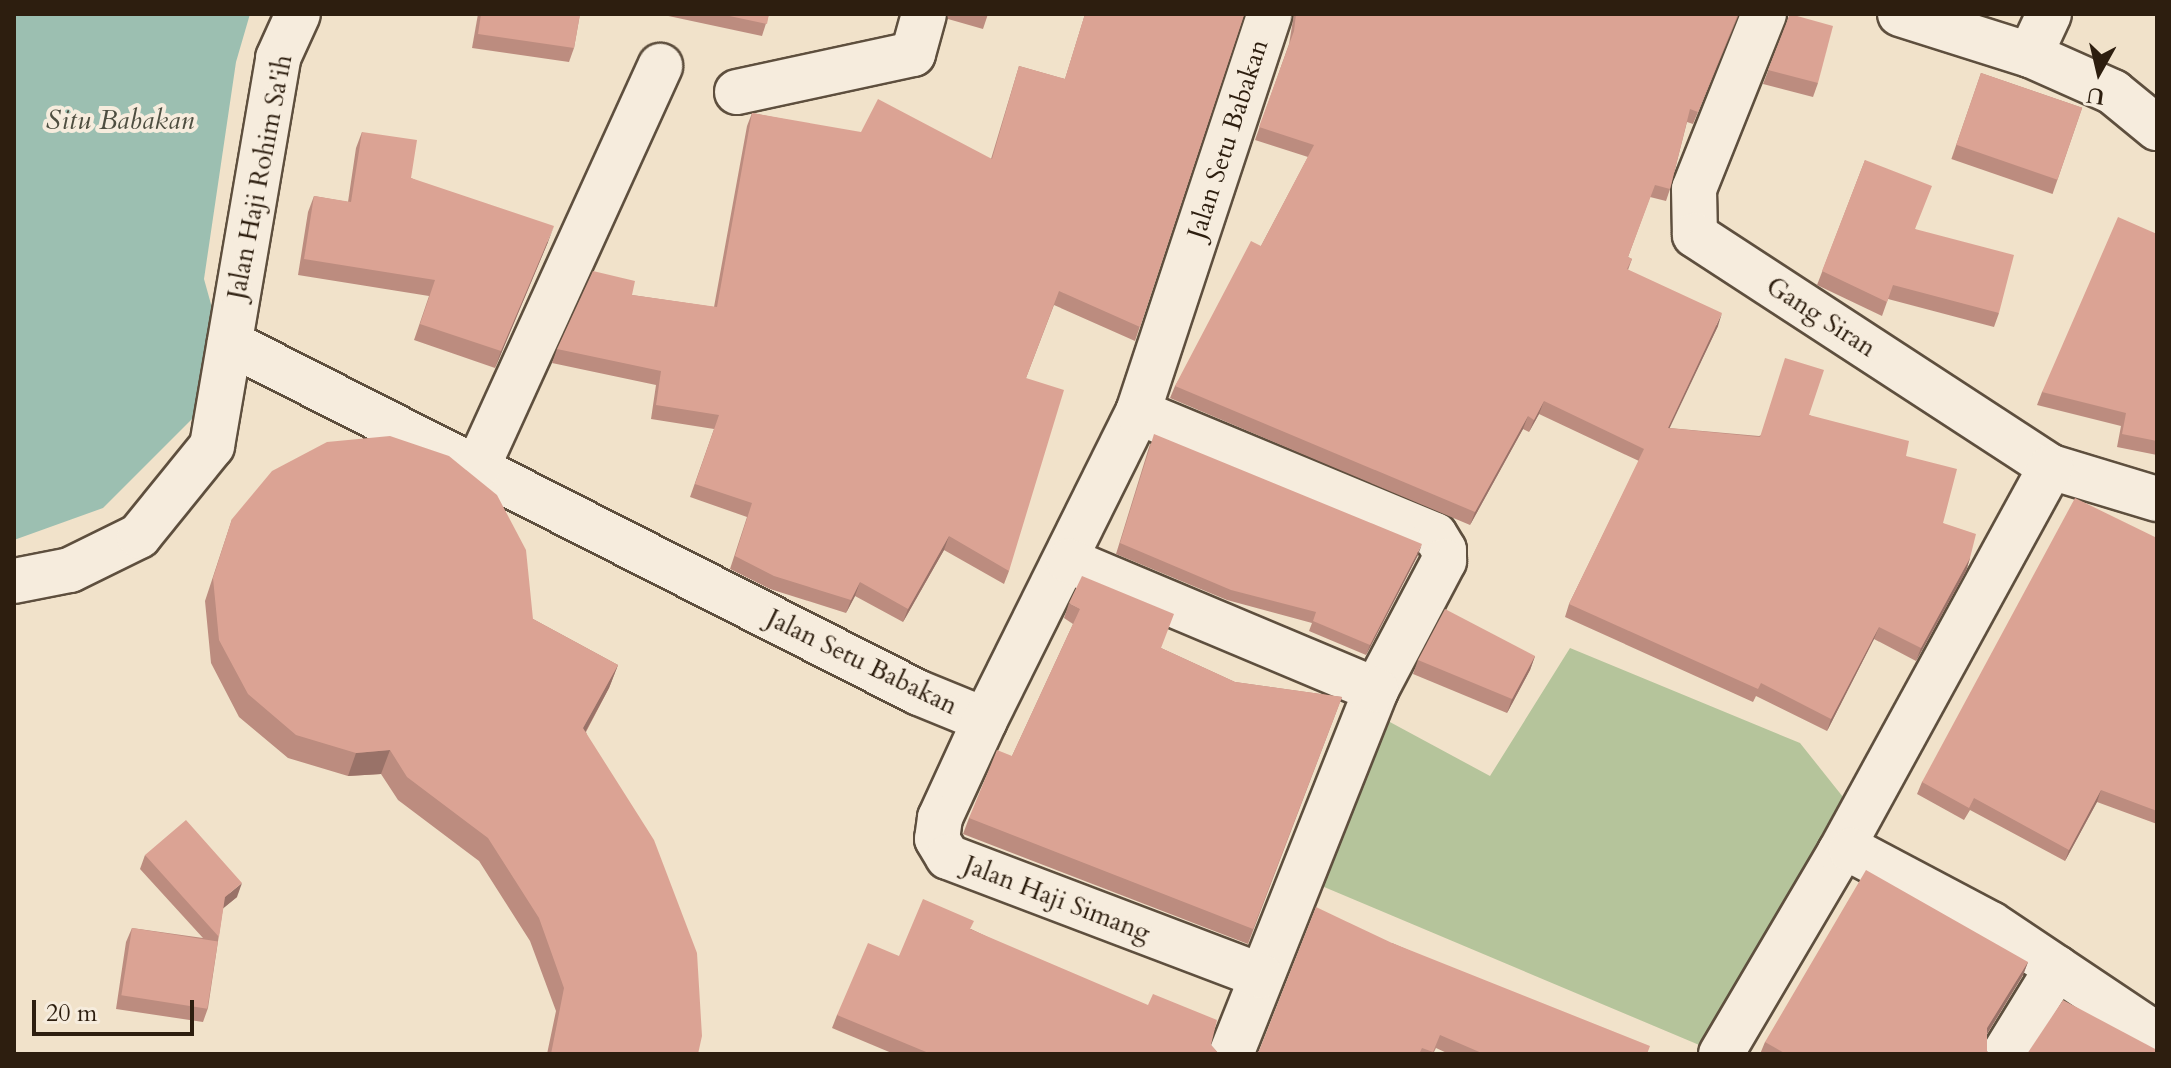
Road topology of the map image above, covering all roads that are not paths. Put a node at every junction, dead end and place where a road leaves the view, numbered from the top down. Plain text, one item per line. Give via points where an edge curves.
1 (298, 14) edge
2 (924, 14) edge
3 (1270, 14) edge
4 (1764, 14) edge
5 (1900, 14) edge
6 (2049, 14) edge
7 (2030, 55) junction
8 (660, 66) dead end
9 (737, 92) dead end
10 (2157, 128) edge
11 (230, 343) junction
12 (1138, 412) junction
13 (2051, 467) junction
14 (477, 468) junction
15 (2157, 499) edge
16 (1069, 561) junction
17 (14, 581) edge
18 (1376, 690) junction
19 (985, 720) junction
20 (1840, 852) junction
21 (2057, 968) junction
22 (1261, 976) junction
23 (2157, 1035) edge
24 (1231, 1054) edge
25 (1721, 1054) edge
26 (2004, 1054) edge

1 - 11 street, Jalan Haji Rohim Sa'ih via 278,58
2 - 9 street via 913,54
3 - 12 street, Jalan Setu Babakan
4 - 13 street, Gang Siran via 1694,189 1695,235
5 - 7 street
6 - 7 street
7 - 10 street via 2113,92
8 - 14 street
11 - 14 street, Jalan Setu Babakan
11 - 17 street, Jalan Haji Rohim Sa'ih via 212,446 139,536 70,570
12 - 16 street, Jalan Setu Babakan
12 - 18 street via 1440,539 1444,561
13 - 15 street, Gang Siran
13 - 20 street
14 - 19 street, Jalan Setu Babakan via 919,693
16 - 18 street
16 - 19 street, Jalan Setu Babakan
18 - 22 street
19 - 22 street, Jalan Haji Simang via 940,818 937,839 948,857
20 - 21 street via 1862,853 1991,924
20 - 25 street
21 - 23 street
21 - 26 street
22 - 24 street

